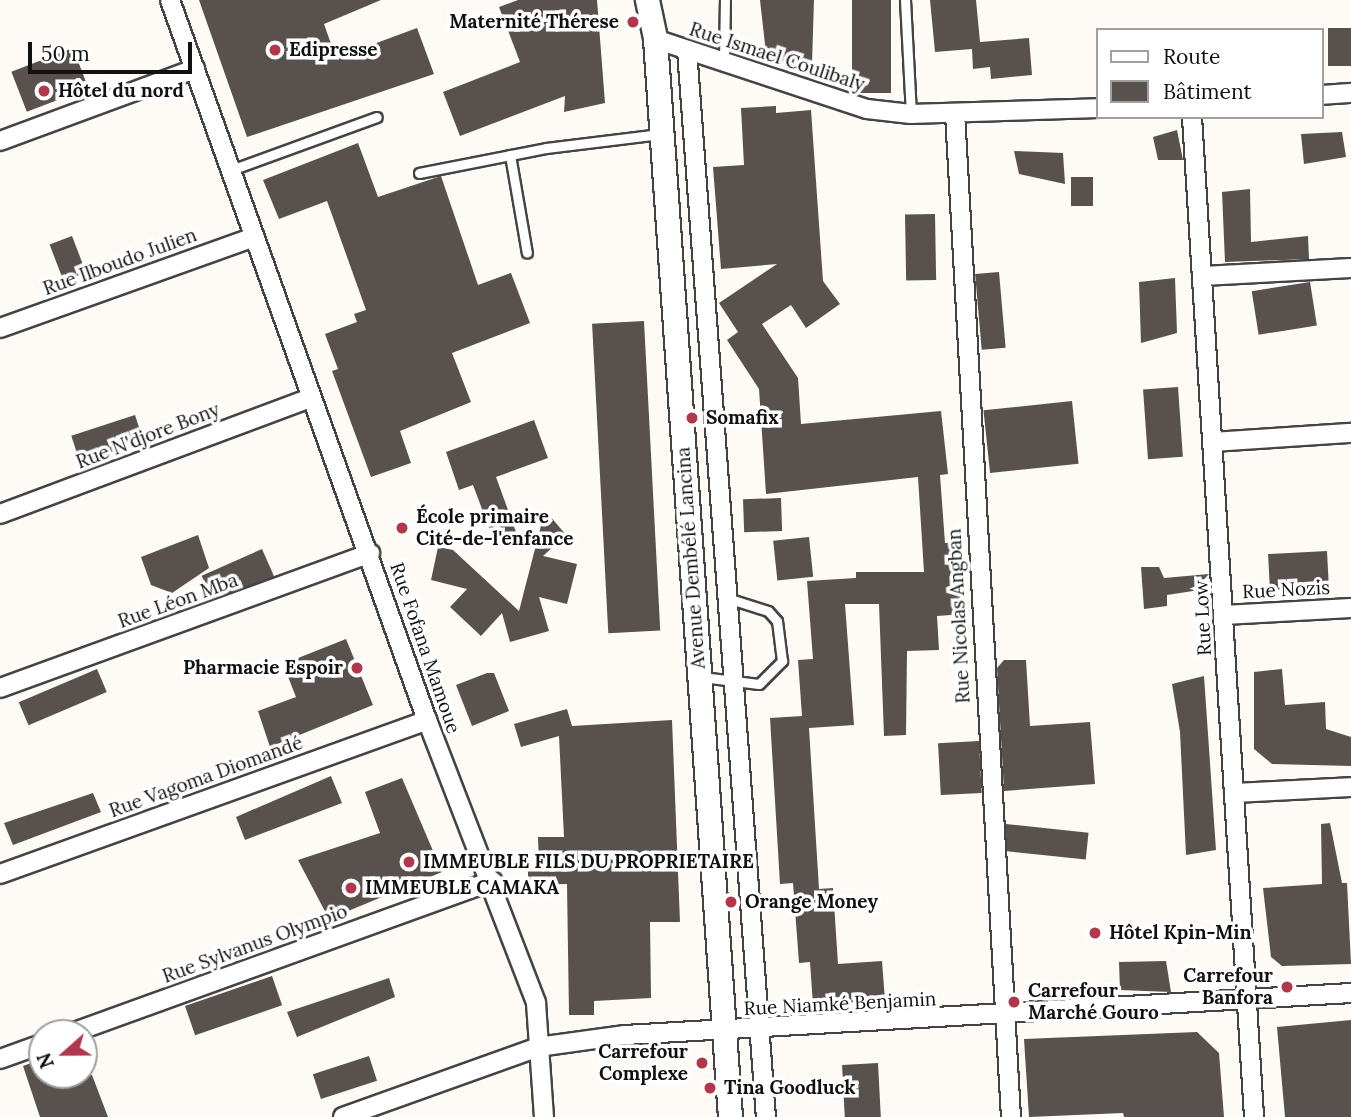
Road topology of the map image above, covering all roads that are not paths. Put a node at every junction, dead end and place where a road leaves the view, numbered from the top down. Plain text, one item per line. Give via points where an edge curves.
1 (170, 0) edge
2 (647, 0) edge
3 (660, 0) edge
4 (725, 0) edge
5 (905, 0) edge
6 (655, 39) junction
7 (687, 50) junction
8 (723, 63) junction
9 (195, 69) junction
10 (1351, 93) edge
11 (1323, 95) edge
12 (1096, 108) edge
13 (955, 113) junction
14 (911, 114) junction
15 (377, 117) dead end
16 (1192, 119) edge
17 (662, 134) junction
18 (0, 141) edge
19 (510, 155) junction
20 (231, 170) junction
21 (419, 173) dead end
22 (254, 236) junction
23 (527, 253) dead end
24 (1351, 268) edge
25 (1203, 276) junction
26 (0, 328) edge
27 (311, 398) junction
28 (1351, 433) edge
29 (1214, 442) junction
30 (0, 514) edge
31 (370, 553) junction
32 (727, 598) junction
33 (1351, 608) edge
34 (1224, 615) junction
35 (699, 677) junction
36 (734, 681) junction
37 (0, 688) edge
38 (427, 720) junction
39 (1351, 787) edge
40 (1234, 793) junction
41 (0, 874) edge
42 (492, 881) junction
43 (1351, 993) edge
44 (1245, 1001) junction
45 (1004, 1017) junction
46 (98, 1024) edge
47 (763, 1029) junction
48 (725, 1031) junction
49 (538, 1046) junction
50 (28, 1049) edge
51 (0, 1059) edge
52 (352, 1115) edge
53 (544, 1117) edge
54 (730, 1117) edge
55 (765, 1117) edge
56 (1011, 1117) edge
57 (1254, 1117) edge

1 - 9 street, Rue Fofana Mamoue
2 - 6 street, Avenue Dembélé Lancina
3 - 6 street
4 - 8 lane
5 - 14 lane
6 - 7 street, Rue Ismael Coulibaly
6 - 17 street, Avenue Dembélé Lancina
7 - 8 street, Rue Ismael Coulibaly
7 - 32 street
8 - 14 street, Rue Ismael Coulibaly via 844,102
9 - 18 street
9 - 20 street, Rue Fofana Mamoue
10 - 11 street
12 - 13 street, Rue Ismael Coulibaly
13 - 14 street, Rue Ismael Coulibaly
13 - 45 street, Rue Nicolas Angban
15 - 20 lane
16 - 25 street, Rue Low
17 - 19 lane
17 - 35 street, Avenue Dembélé Lancina
19 - 21 lane
19 - 23 lane
20 - 22 street, Rue Fofana Mamoue
22 - 26 street, Rue Ilboudo Julien
22 - 27 street, Rue Fofana Mamoue
24 - 25 street
25 - 29 street, Rue Low
27 - 30 street, Rue N'djore Bony
27 - 31 street, Rue Fofana Mamoue
28 - 29 street
29 - 34 street, Rue Low
31 - 37 street, Rue Léon Mba
31 - 38 street, Rue Fofana Mamoue
32 - 36 street
32 - 36 lane via 768,611 783,638 782,661 772,673 759,684
33 - 34 street, Rue Nozis
34 - 40 street, Rue Low
35 - 36 lane
35 - 48 street, Avenue Dembélé Lancina
36 - 47 street
38 - 41 street, Rue Vagoma Diomandé
38 - 42 street, Rue Fofana Mamoue
39 - 40 street
40 - 44 street, Rue Low
42 - 46 street, Rue Sylvanus Olympio
42 - 49 street, Rue Fofana Mamoue via 536,1003
43 - 44 street, Rue Niamké Benjamin
44 - 45 street, Rue Niamké Benjamin
44 - 57 street, Rue Low
45 - 47 street, Rue Niamké Benjamin
45 - 56 street, Rue Nicolas Angban
47 - 48 street, Rue Niamké Benjamin
47 - 55 street
48 - 49 street, Rue Niamké Benjamin
48 - 54 street, Avenue Dembélé Lancina
49 - 52 street, Rue Niamké Benjamin
49 - 53 street, Rue Fofana Mamoue
50 - 51 street

